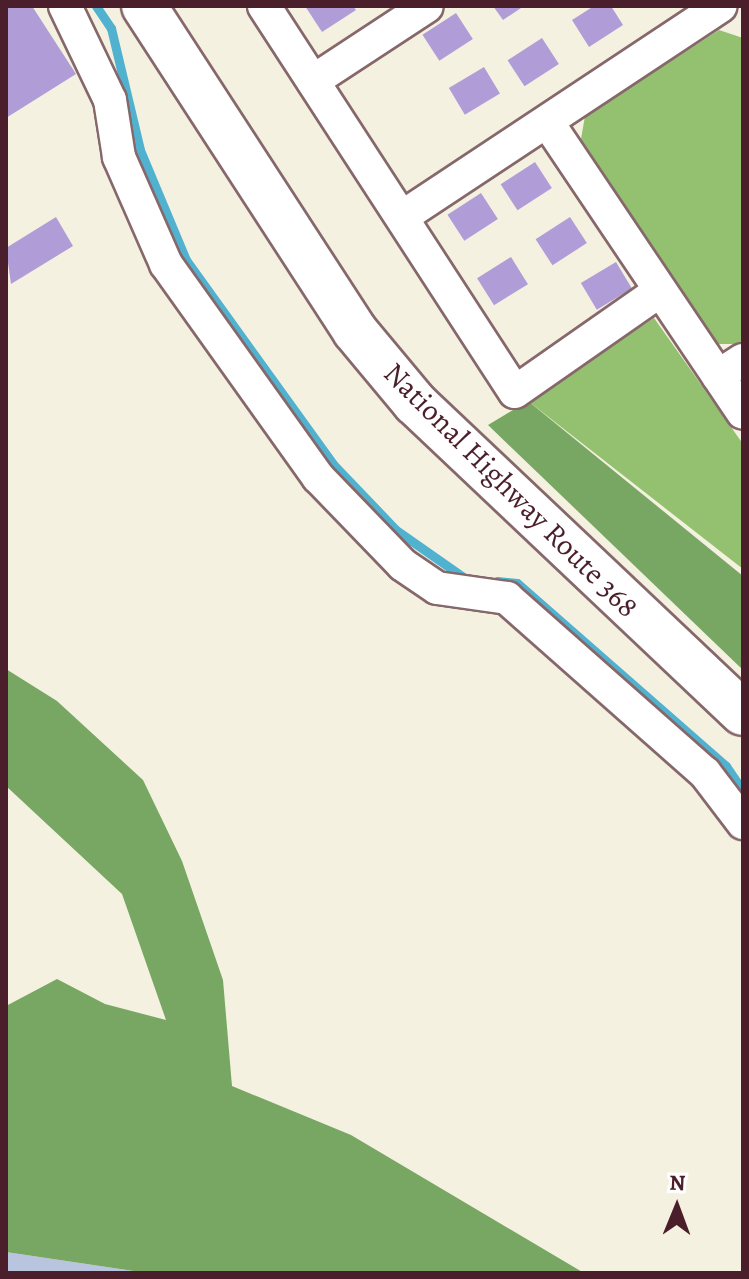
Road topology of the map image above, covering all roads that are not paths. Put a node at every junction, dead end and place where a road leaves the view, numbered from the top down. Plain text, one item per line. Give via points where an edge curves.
1 (65, 6) edge
2 (144, 6) edge
3 (264, 6) edge
4 (427, 6) edge
5 (721, 6) edge
6 (739, 6) edge
7 (743, 13) edge
8 (313, 81) junction
9 (548, 123) junction
10 (402, 217) junction
11 (660, 291) junction
12 (731, 368) edge
13 (743, 413) edge
14 (743, 713) edge
15 (743, 823) edge

1 - 15 street via 110,100 119,157 166,264 318,477 426,581 458,596 507,598 705,773
2 - 14 highway, National Highway Route 368 via 355,331 415,403
3 - 8 street
4 - 8 street
5 - 9 street
6 - 7 street
8 - 10 street
9 - 10 street
9 - 11 street
10 - 11 street via 515,392
11 - 12 street
12 - 13 street

